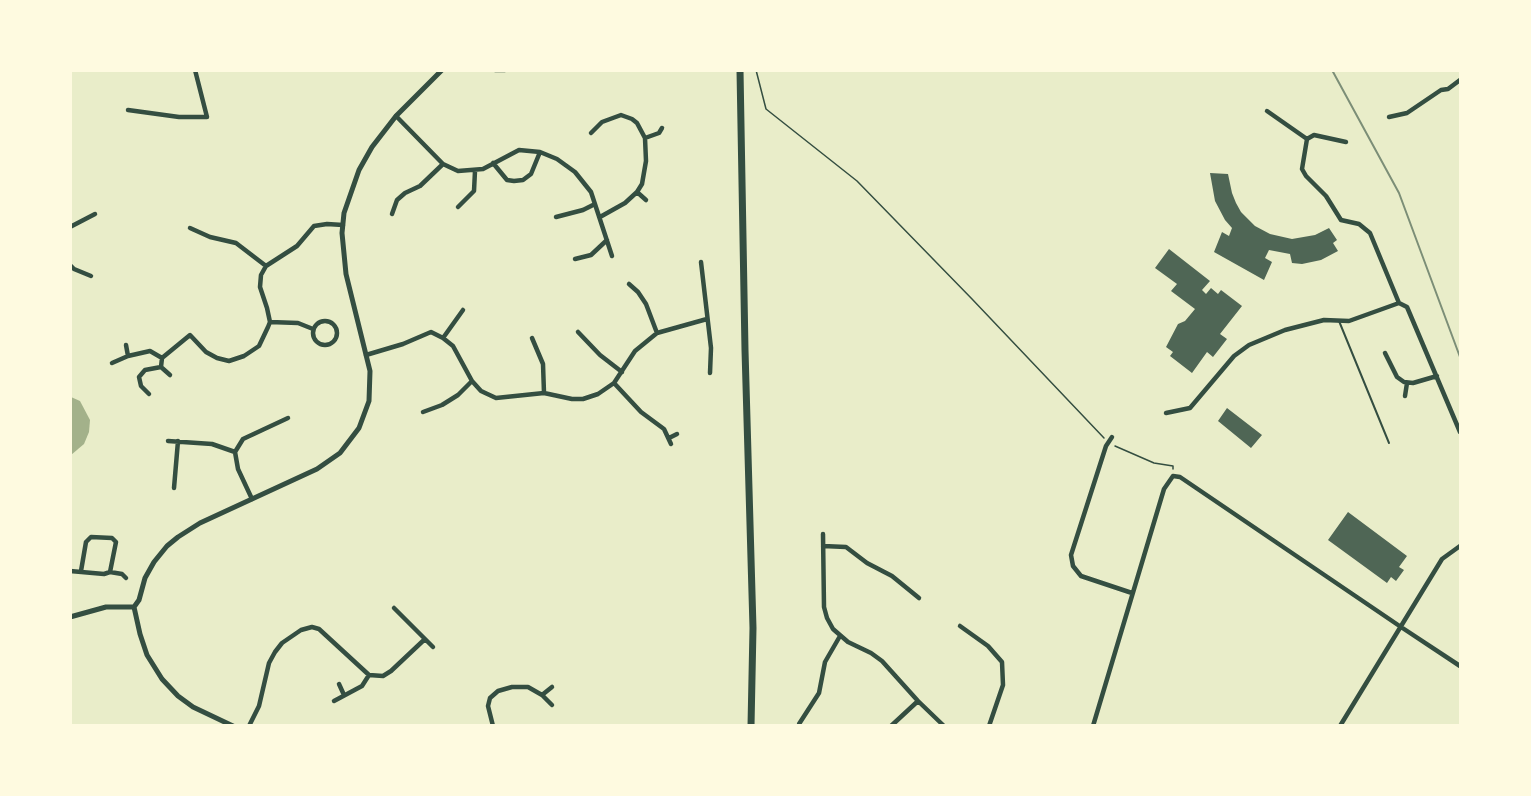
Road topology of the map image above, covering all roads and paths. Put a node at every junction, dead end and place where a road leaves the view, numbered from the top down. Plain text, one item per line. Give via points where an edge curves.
1 (195, 70) edge
2 (442, 70) edge
3 (495, 70) edge
4 (505, 70) edge
5 (740, 70) edge
6 (756, 70) edge
7 (1461, 80) edge
8 (128, 110) dead end
9 (1267, 111) dead end
10 (396, 116) junction
11 (1389, 117) dead end
12 (662, 128) dead end
13 (591, 133) dead end
14 (645, 138) junction
15 (1307, 139) junction
16 (1346, 142) dead end
17 (540, 152) junction
18 (493, 163) junction
19 (443, 164) junction
20 (475, 171) junction
21 (637, 192) junction
22 (646, 200) dead end
23 (595, 204) junction
24 (458, 207) dead end
25 (95, 214) dead end
26 (393, 214) dead end
27 (600, 216) junction
28 (556, 217) dead end
29 (343, 225) junction
30 (70, 227) edge
31 (190, 228) dead end
32 (607, 240) junction
33 (612, 256) dead end
34 (575, 259) dead end
35 (701, 262) dead end
36 (70, 265) edge
37 (266, 266) junction
38 (91, 276) dead end
39 (629, 284) dead end
40 (1399, 303) junction
41 (463, 310) dead end
42 (707, 319) junction
43 (270, 321) junction
44 (1339, 321) junction
45 (313, 328) junction
46 (578, 332) dead end
47 (657, 333) junction
48 (443, 338) junction
49 (532, 338) dead end
50 (126, 345) dead end
51 (1385, 353) dead end
52 (366, 355) junction
53 (128, 356) junction
54 (162, 358) junction
55 (112, 363) dead end
56 (161, 368) junction
57 (622, 372) junction
58 (710, 373) dead end
59 (170, 375) dead end
60 (1437, 376) junction
61 (472, 381) junction
62 (614, 383) junction
63 (1407, 383) junction
64 (544, 393) junction
65 (149, 394) dead end
66 (1405, 396) dead end
67 (423, 412) dead end
68 (1166, 414) dead end
69 (288, 418) dead end
70 (1461, 432) edge
71 (677, 434) dead end
72 (1112, 436) dead end
73 (168, 441) dead end
74 (178, 441) junction
75 (1109, 443) junction
76 (1389, 443) dead end
77 (236, 452) junction
78 (1173, 476) junction
79 (174, 488) dead end
80 (252, 499) junction
81 (823, 534) dead end
82 (823, 546) junction
83 (1461, 546) edge
84 (70, 571) edge
85 (81, 571) junction
86 (110, 572) junction
87 (126, 578) dead end
88 (1132, 592) junction
89 (919, 598) dead end
90 (134, 607) junction
91 (394, 608) dead end
92 (70, 617) edge
93 (960, 626) dead end
94 (1401, 627) junction
95 (840, 636) junction
96 (424, 639) junction
97 (433, 647) dead end
98 (1461, 666) edge
99 (369, 675) junction
100 (339, 684) dead end
101 (552, 687) dead end
102 (345, 694) junction
103 (542, 695) junction
104 (334, 700) dead end
105 (918, 701) junction
106 (552, 705) dead end
107 (800, 724) edge
108 (233, 726) edge
109 (249, 726) edge
110 (493, 726) edge
111 (751, 726) edge
112 (891, 726) edge
113 (944, 726) edge
114 (989, 726) edge
115 (1093, 726) edge
116 (1340, 726) edge

1 - 8 street via 207,117
2 - 10 street
3 - 4 street
5 - 111 main road via 753,628
6 - 75 path via 766,110 857,181
7 - 11 street via 1407,113
9 - 15 street
10 - 19 street
10 - 29 street via 359,171
12 - 14 street
13 - 14 street via 602,122 621,115 632,118
14 - 21 street via 645,175
15 - 16 street via 1314,135
15 - 40 street via 1302,169 1341,220 1359,224 1370,234
17 - 18 street via 519,150
17 - 18 street via 531,174 523,180 507,180
17 - 23 street via 574,172 591,192
18 - 20 street
19 - 20 street via 458,171
19 - 26 street via 420,186 405,193
20 - 24 street via 474,191
21 - 22 street
21 - 27 street via 618,208
23 - 27 street
23 - 28 street
25 - 30 street
27 - 32 street
29 - 37 street via 314,226 297,246
29 - 52 street via 342,253
31 - 37 street via 236,243
32 - 33 street
32 - 34 street via 591,255
35 - 42 street
36 - 38 street
37 - 43 street via 261,287
39 - 47 street via 646,304
40 - 44 street
40 - 60 street via 1407,308
41 - 48 street
42 - 47 street
42 - 58 street
43 - 45 street
43 - 54 street via 259,346 244,356 229,361 217,358 188,333
44 - 68 street via 1330,319 1285,330 1249,345 1234,356 1190,408
44 - 76 lane
45 - 45 street via 321,321 331,323 337,337 329,345 319,344
46 - 57 street
47 - 57 street via 635,351
48 - 52 street via 431,332
48 - 61 street via 453,346
49 - 64 street via 543,364
50 - 53 street
51 - 63 street via 1397,377
52 - 80 street via 369,401 353,438 317,469
53 - 54 street via 150,351
53 - 55 street
54 - 56 street
56 - 59 street
56 - 65 street via 145,370 139,377
57 - 62 street
60 - 63 street
60 - 70 street
61 - 64 street via 496,398
61 - 67 street via 458,395
62 - 64 street via 583,399
62 - 71 street via 641,412 664,429 670,441
63 - 66 street
69 - 77 street via 243,439
72 - 75 street
73 - 74 street
74 - 77 street via 212,444
74 - 79 street
75 - 78 path via 1154,463 1173,466
75 - 88 street via 1071,555 1072,566 1081,576
77 - 80 street via 238,469
78 - 88 street via 1166,483
78 - 94 street via 1180,477
80 - 90 street via 188,530 167,546 154,562
81 - 82 street
82 - 89 street via 846,547
82 - 95 street via 824,607
83 - 94 street via 1442,559
84 - 85 street
85 - 86 street
85 - 86 street via 86,542 91,537 112,538 116,542
86 - 87 street
88 - 115 street
90 - 92 street via 105,607
90 - 108 street via 147,655 162,679 193,707
91 - 96 street
93 - 114 street via 988,645 1002,662 1003,685
94 - 98 street
94 - 116 street
95 - 105 street via 882,661
95 - 107 street via 825,662 819,693
96 - 97 street
96 - 99 street via 391,671
99 - 102 street via 362,686
99 - 109 street via 319,629 301,630 282,643 269,663 259,706
100 - 102 street
101 - 103 street
102 - 104 street
103 - 106 street
103 - 110 street via 528,687 498,691 488,706
105 - 112 street
105 - 113 street

